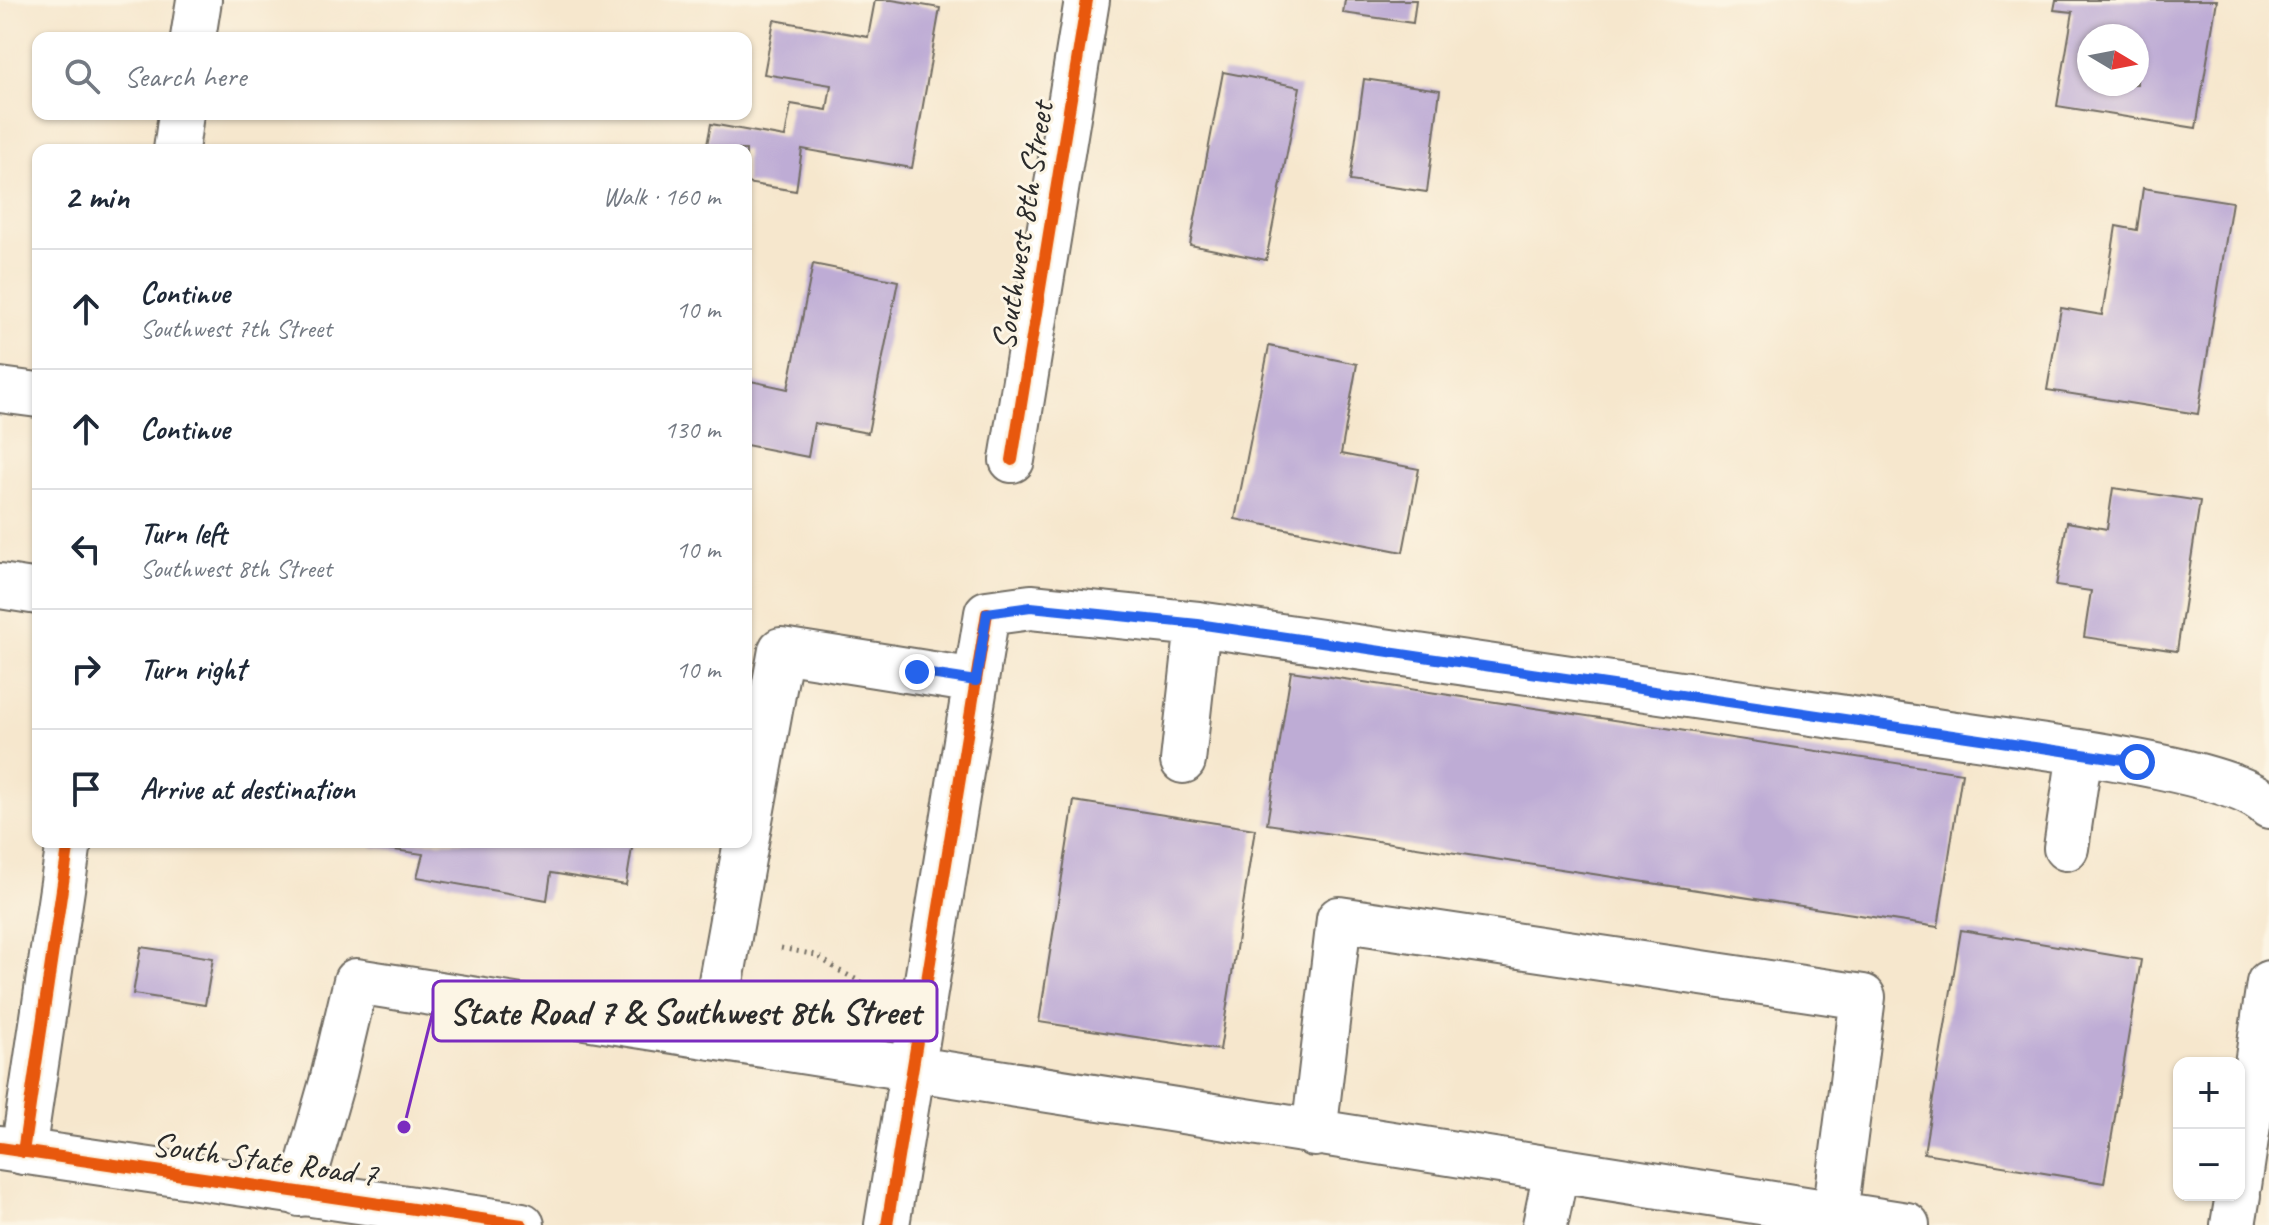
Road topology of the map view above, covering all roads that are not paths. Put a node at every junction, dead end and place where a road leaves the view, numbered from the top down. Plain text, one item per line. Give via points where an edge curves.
1 (199, 0) edge
2 (1087, 0) edge
3 (194, 32) edge
4 (180, 120) edge
5 (177, 144) edge
6 (0, 390) edge
7 (32, 394) edge
8 (1012, 460) dead end
9 (0, 586) edge
10 (32, 591) edge
11 (1198, 624) junction
12 (976, 681) junction
13 (2080, 752) junction
14 (1183, 761) dead end
15 (2269, 806) edge
16 (752, 809) edge
17 (68, 848) edge
18 (745, 848) edge
19 (2066, 848) dead end
20 (2269, 983) edge
21 (711, 1037) junction
22 (912, 1071) junction
23 (1314, 1134) junction
24 (2245, 1145) edge
25 (11, 1150) edge
26 (1556, 1171) junction
27 (300, 1194) junction
28 (2237, 1201) edge
29 (1835, 1214) junction
30 (522, 1225) edge
31 (887, 1225) edge
32 (1545, 1225) edge
33 (1907, 1225) edge
34 (2233, 1225) edge

1 - 3 street
2 - 8 street, Southwest 8th Street
4 - 5 street
6 - 7 street
9 - 10 street
11 - 12 street via 1031,607 987,613
11 - 13 street
11 - 14 street
12 - 16 street via 781,650
12 - 22 street
13 - 15 street via 2228,784
13 - 19 street
17 - 25 street
18 - 21 street
20 - 24 street
21 - 22 street
21 - 27 street via 356,981
22 - 23 street
22 - 31 street
23 - 26 street
23 - 29 street via 1339,919 1863,997
25 - 27 street, South State Road 7
26 - 29 street
26 - 32 street
27 - 30 street, South State Road 7
28 - 34 street
29 - 33 street

